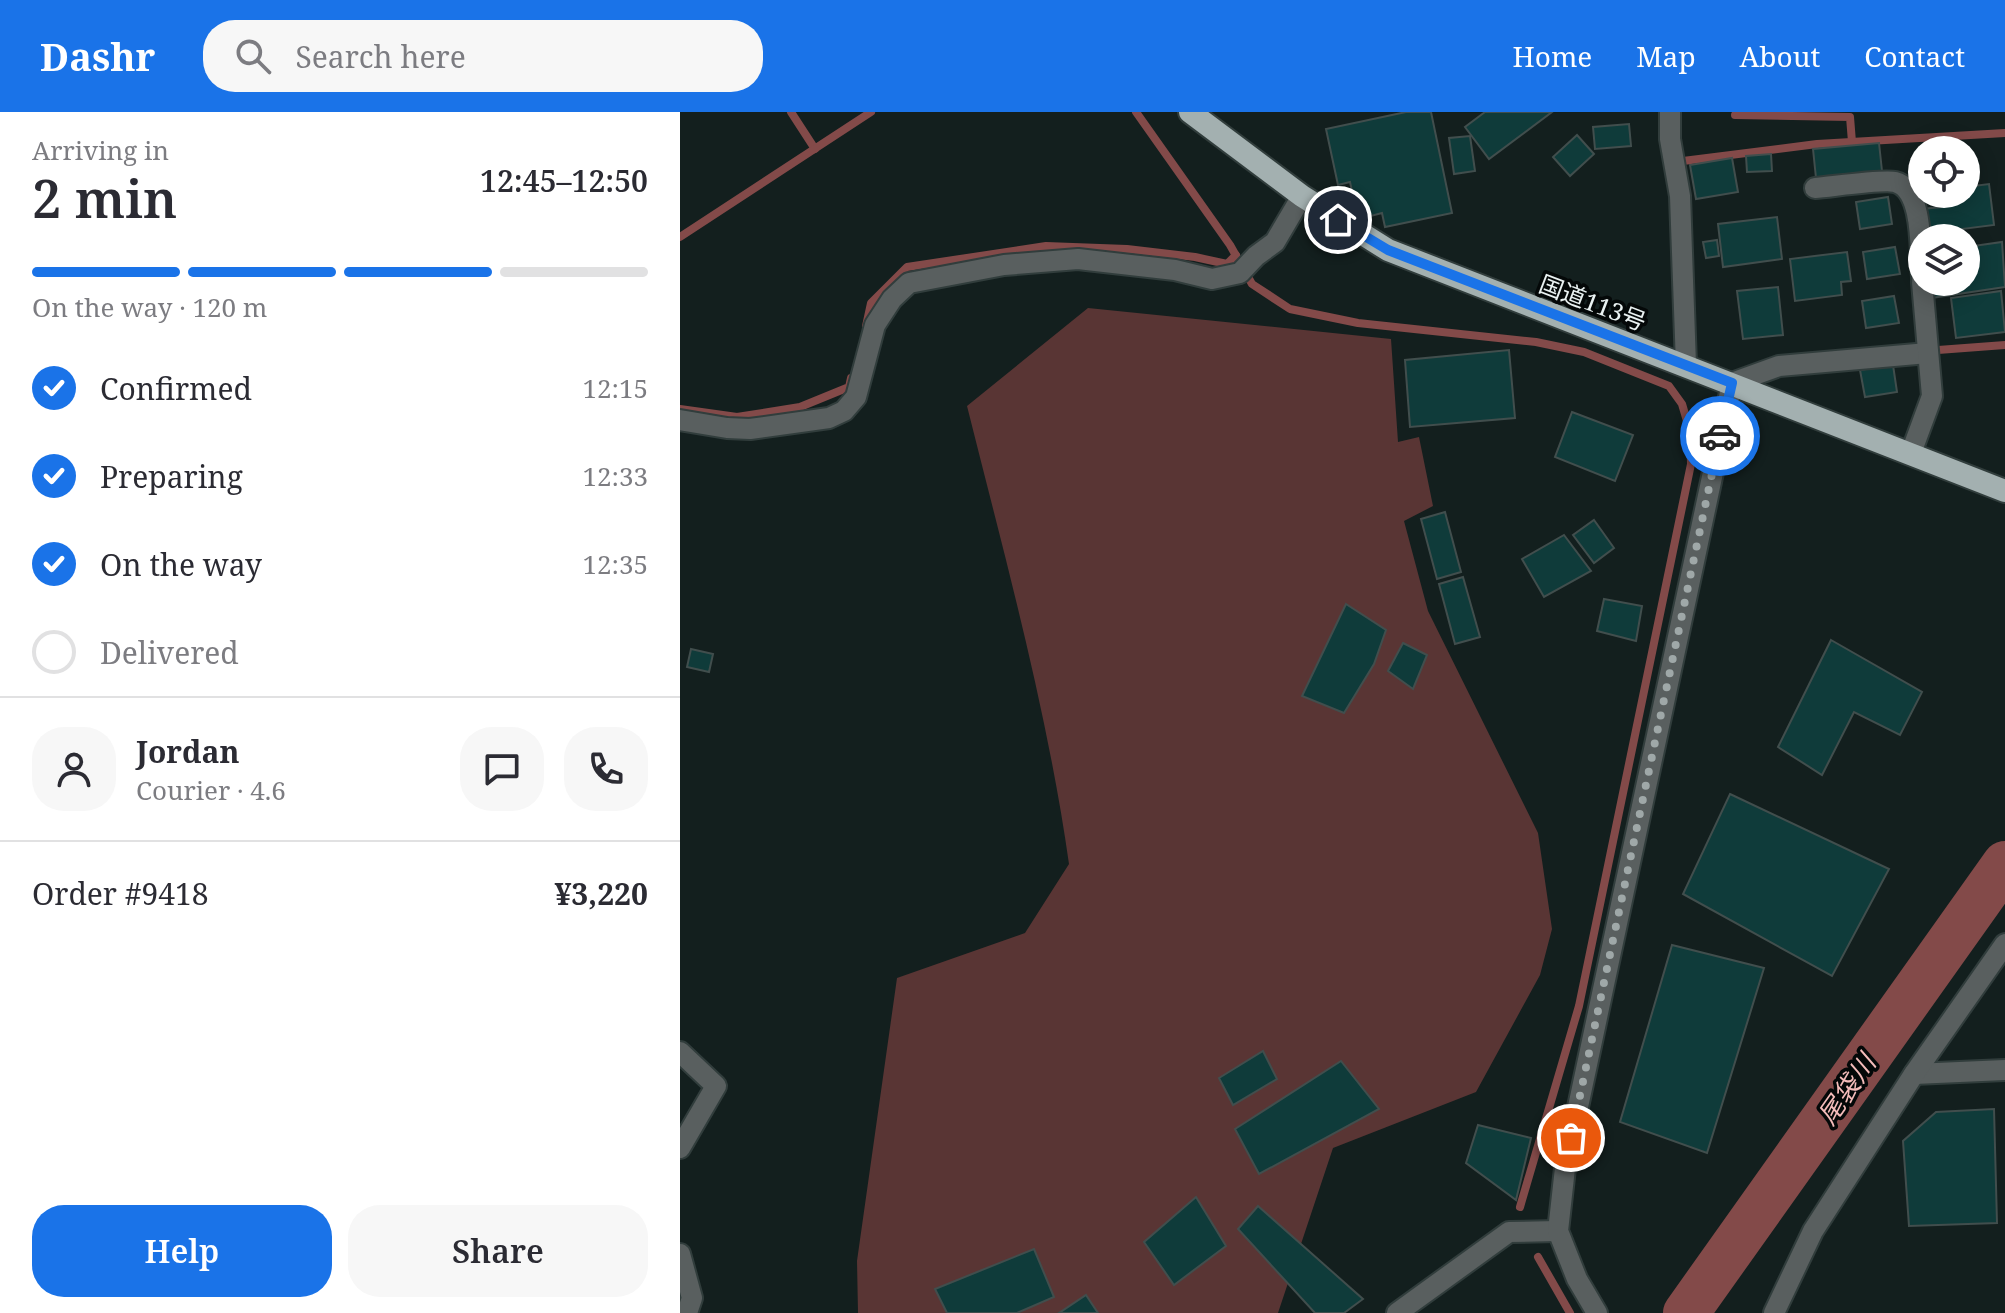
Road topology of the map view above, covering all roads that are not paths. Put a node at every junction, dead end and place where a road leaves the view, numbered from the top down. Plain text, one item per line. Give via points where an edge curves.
1 (1190, 112) edge
2 (1670, 112) edge
3 (1815, 188) dead end
4 (1302, 196) junction
5 (1918, 224) edge
6 (1923, 296) edge
7 (1928, 353) junction
8 (1686, 365) junction
9 (1732, 383) junction
10 (680, 420) edge
11 (1911, 453) junction
12 (2005, 491) edge
13 (2005, 944) edge
14 (680, 1052) edge
15 (2005, 1070) edge
16 (1914, 1074) junction
17 (680, 1148) edge
18 (1558, 1231) junction
19 (680, 1254) edge
20 (687, 1313) edge
21 (1397, 1313) edge
22 (1597, 1313) edge
23 (1774, 1313) edge

1 - 4 highway, 国道113号
2 - 8 street via 1680,196
3 - 5 street via 1894,181 1916,201
4 - 8 highway, 国道113号 via 1388,250
4 - 10 street via 1275,242 1240,273 1212,279 1078,259 1004,265 909,283 875,325 856,397 844,411 829,418 750,429
6 - 7 street
7 - 9 street via 1779,366
7 - 11 street via 1932,396
8 - 9 highway, 国道113号
9 - 11 highway, 国道113号
9 - 18 street via 1565,1168
11 - 12 highway, 国道113号
13 - 16 street
14 - 17 street via 716,1086
15 - 16 street
16 - 23 street via 1813,1231
18 - 21 street via 1509,1232
18 - 22 street
19 - 20 street via 692,1298

